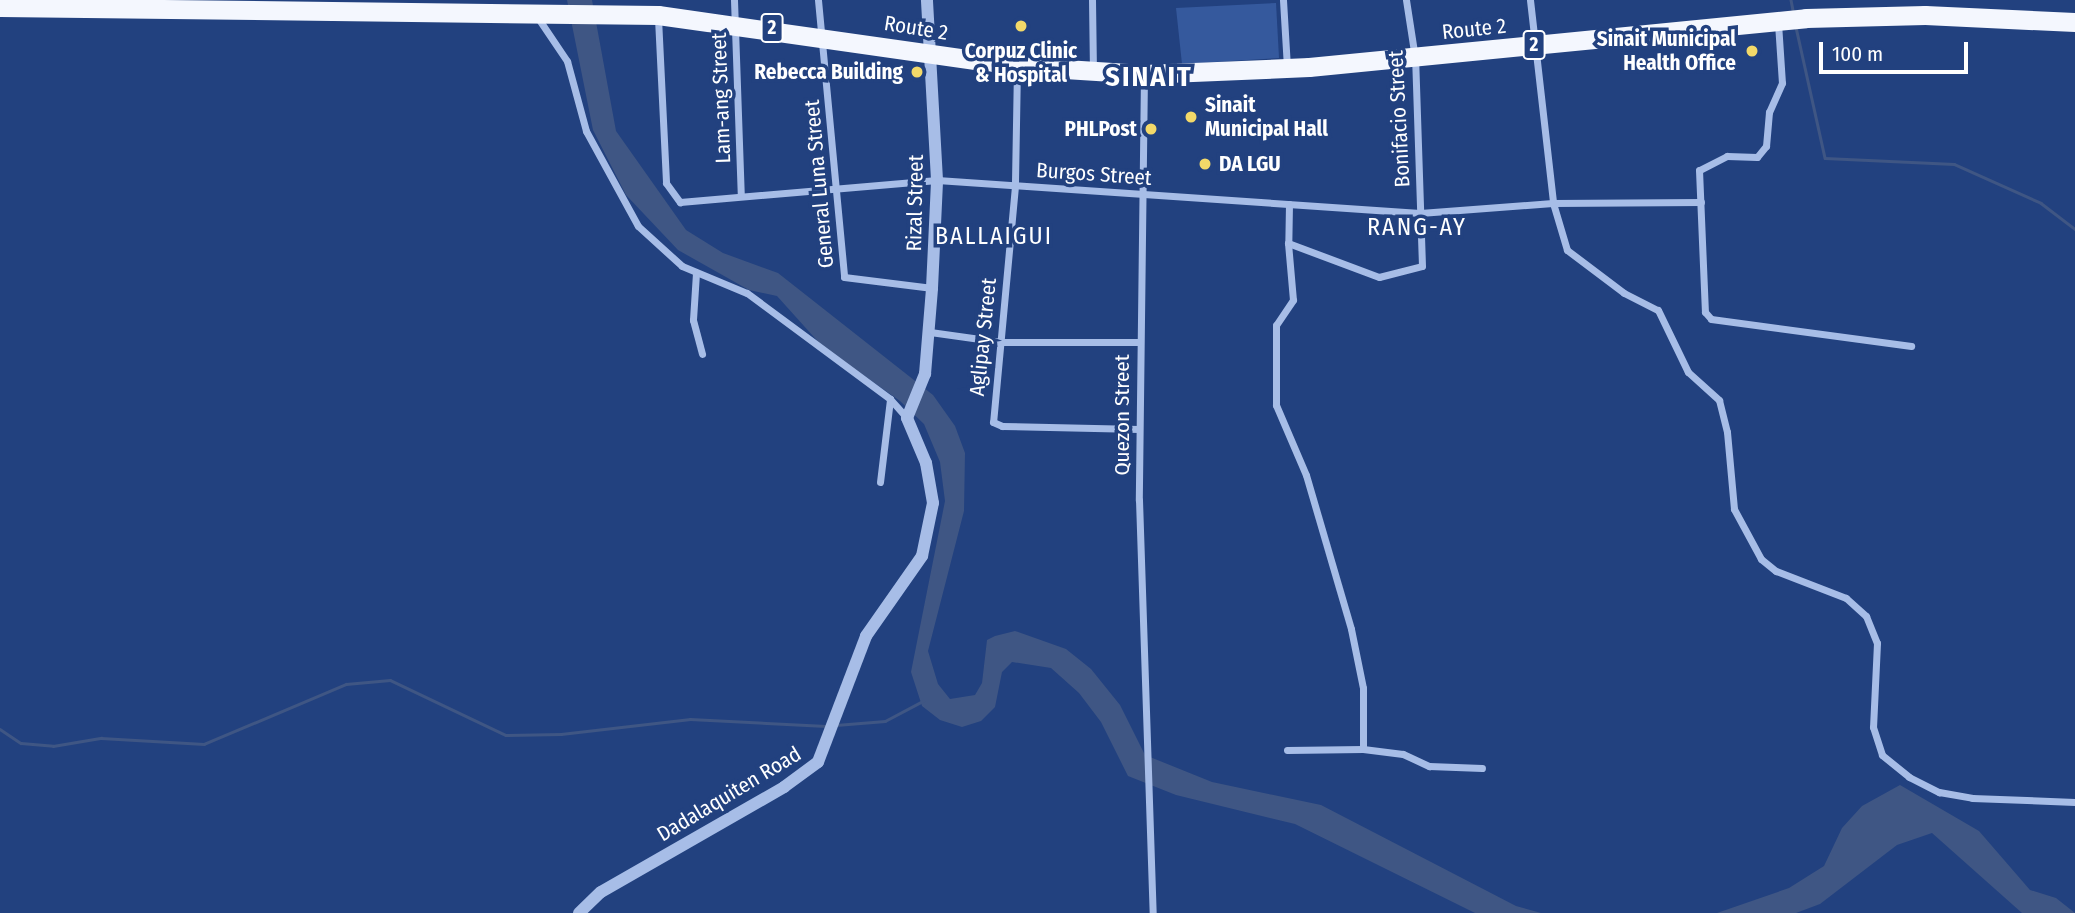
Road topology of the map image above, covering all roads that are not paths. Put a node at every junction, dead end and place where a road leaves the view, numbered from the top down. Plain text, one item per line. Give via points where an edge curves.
1 (734, 0) edge
2 (818, 0) edge
3 (928, 0) edge
4 (1093, 0) edge
5 (1283, 0) edge
6 (1406, 0) edge
7 (1530, 0) edge
8 (0, 7) edge
9 (546, 9) edge
10 (658, 15) junction
11 (1779, 20) junction
12 (2075, 22) edge
13 (736, 23) junction
14 (825, 36) junction
15 (1538, 45) junction
16 (932, 54) junction
17 (1415, 58) junction
18 (1017, 66) junction
19 (1287, 69) junction
20 (1093, 73) junction
21 (1144, 74) junction
22 (937, 180) junction
23 (1015, 186) junction
24 (838, 188) junction
25 (1142, 195) junction
26 (741, 196) junction
27 (1700, 202) junction
28 (1553, 203) junction
29 (1289, 204) junction
30 (1420, 213) junction
31 (1289, 243) junction
32 (696, 272) junction
33 (933, 288) junction
34 (930, 332) junction
35 (1001, 342) junction
36 (1139, 342) junction
37 (1910, 346) dead end
38 (702, 354) dead end
39 (890, 399) junction
40 (907, 418) junction
41 (1139, 429) junction
42 (880, 482) dead end
43 (1363, 749) junction
44 (1287, 750) dead end
45 (1482, 768) dead end
46 (2075, 802) edge
47 (579, 913) edge
48 (1153, 913) edge

1 - 13 street, Lam-ang Street
2 - 14 street, General Luna Street
3 - 16 street, Rizal Street
4 - 20 street
5 - 19 street
6 - 17 street, Bonifacio Street
7 - 15 street
8 - 9 highway, Route 2 / 2
9 - 10 highway, Route 2 / 2
9 - 32 street via 568,61 586,131 630,215 652,241
10 - 13 highway, Route 2 / 2
10 - 26 street, Burgos Street via 661,127 669,193 687,203
11 - 12 highway, Route 2 / 2 via 1926,15
11 - 15 highway, Route 2 / 2
11 - 27 street via 1782,83 1769,112 1766,146 1758,157 1727,156 1699,170
13 - 14 highway, Route 2 / 2
13 - 26 street, Lam-ang Street
14 - 16 highway, Route 2 / 2
14 - 24 street, General Luna Street
15 - 17 highway, Route 2 / 2
15 - 28 street
16 - 18 highway, Route 2 / 2
16 - 22 street, Rizal Street
17 - 19 highway, Route 2 / 2
17 - 30 street, Bonifacio Street
18 - 20 highway, Route 2 / 2
18 - 23 street, Aglipay Street
19 - 21 highway, Route 2 / 2
20 - 21 highway, Route 2 / 2
21 - 25 street, Quezon Street
22 - 23 street, Burgos Street
22 - 24 street, Burgos Street
22 - 33 street, Rizal Street
23 - 25 street, Burgos Street
23 - 35 street, Aglipay Street
24 - 26 street, Burgos Street
24 - 33 street, General Luna Street via 845,279
25 - 29 street, Burgos Street
25 - 36 street, Quezon Street
27 - 28 street, Burgos Street
27 - 37 street via 1707,317
28 - 30 street, Burgos Street
28 - 46 street via 1569,253 1624,293 1657,310 1688,372 1721,404 1734,509 1761,559 1776,571 1846,598 1866,616 1877,642 1873,727 1882,755 1909,777 1939,792 1972,798
29 - 30 street, Burgos Street
29 - 31 street
30 - 31 street, Bonifacio Street via 1423,265 1413,271 1379,277
31 - 43 street via 1293,300 1276,325 1276,405 1306,475 1351,629 1363,688
32 - 38 street via 693,320
32 - 39 street via 747,293
33 - 34 street, Rizal Street
34 - 35 street
34 - 40 street, Rizal Street via 925,374
35 - 36 street
35 - 41 street, Aglipay Street via 995,424
36 - 41 street, Quezon Street
39 - 40 street
39 - 42 street
40 - 47 street, Dadalaquiten Road via 930,482 928,541 914,572 866,636 818,762 785,787 601,892
41 - 48 street, Quezon Street via 1143,696 1152,794
43 - 44 street
43 - 45 street via 1403,754 1429,766

